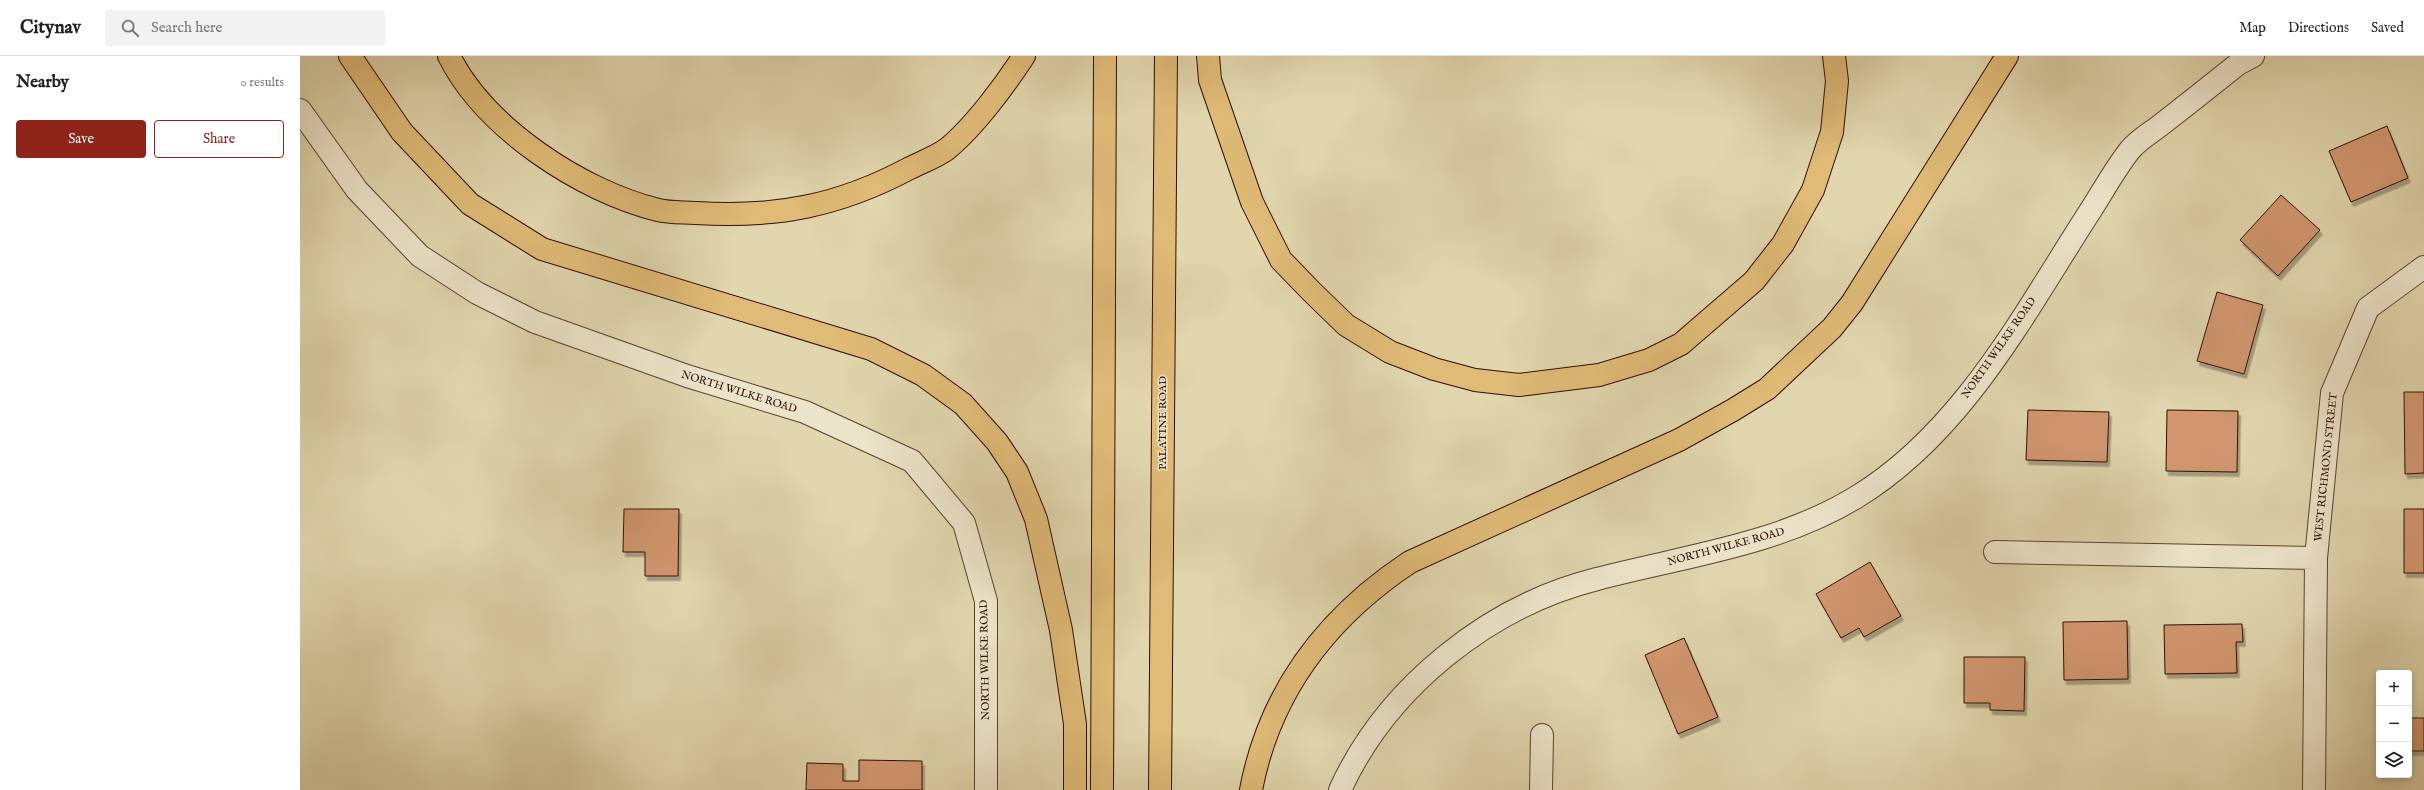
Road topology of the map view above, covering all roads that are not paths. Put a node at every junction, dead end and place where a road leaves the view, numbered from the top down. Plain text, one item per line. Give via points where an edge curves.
1 (350, 56) edge
2 (449, 56) edge
3 (1024, 56) edge
4 (1105, 56) edge
5 (1166, 56) edge
6 (1208, 56) edge
7 (1834, 56) edge
8 (2007, 56) edge
9 (2253, 56) edge
10 (300, 110) edge
11 (2424, 267) edge
12 (1995, 552) dead end
13 (2316, 558) junction
14 (1542, 735) dead end
15 (986, 790) edge
16 (1075, 790) edge
17 (1102, 790) edge
18 (1160, 790) edge
19 (1251, 790) edge
20 (1340, 790) edge
21 (1541, 790) edge
22 (2314, 790) edge

1 - 16 highway via 402,132 470,204 542,249 871,349 923,375 963,404 997,442 1017,472 1036,519 1061,630 1074,716
2 - 3 highway via 480,103 545,158 608,192 660,211 708,214 802,209 852,196 891,179 946,149 1006,84
4 - 17 highway
5 - 18 highway, PALATINE ROAD
6 - 7 highway via 1210,80 1252,202 1282,260 1302,282 1346,325 1390,352 1434,369 1474,380 1519,385 1599,375 1649,360 1681,344 1754,281 1783,244 1813,190 1832,132 1837,81
8 - 19 highway via 1852,303 1832,328 1796,363 1767,389 1679,440 1410,562 1385,578 1334,623 1293,679 1267,734
9 - 20 street, NORTH WILKE ROAD via 2238,64 2131,148 1998,354 1963,400 1900,466 1855,498 1792,529 1754,542 1595,579 1554,592 1507,614 1450,652 1416,684 1387,715 1362,749
10 - 15 street, NORTH WILKE ROAD via 357,190 420,256 477,293 535,322 688,376 805,412 912,461 964,523 986,601
11 - 13 street, WEST RICHMOND STREET via 2368,308 2332,393
12 - 13 street
13 - 22 street, WEST RICHMOND STREET
14 - 21 street

